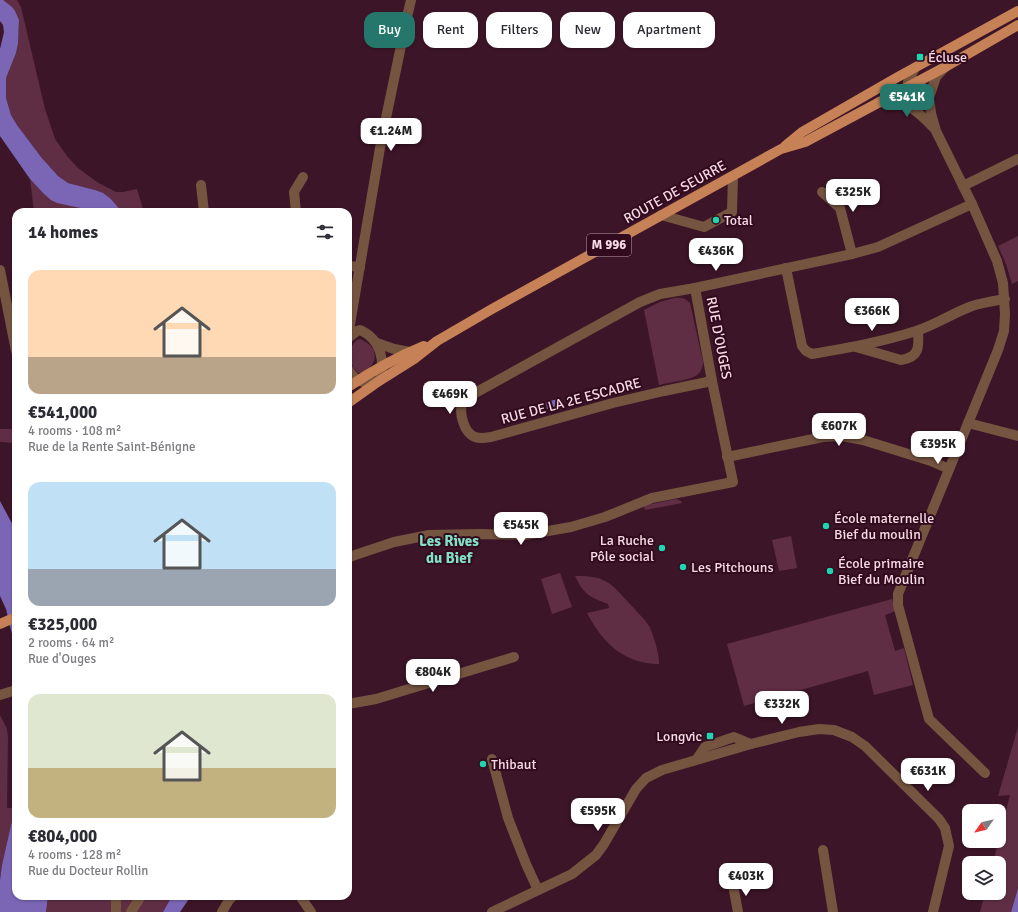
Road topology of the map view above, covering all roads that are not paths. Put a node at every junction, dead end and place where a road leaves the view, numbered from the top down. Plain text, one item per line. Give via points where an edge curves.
1 (412, 0) edge
2 (1018, 11) edge
3 (1018, 25) edge
4 (947, 66) junction
5 (915, 68) junction
6 (896, 78) junction
7 (911, 82) junction
8 (930, 98) junction
9 (879, 102) junction
10 (915, 110) junction
11 (936, 131) junction
12 (780, 149) junction
13 (1018, 160) edge
14 (733, 176) junction
15 (303, 177) dead end
16 (201, 185) dead end
17 (963, 186) junction
18 (822, 192) dead end
19 (972, 204) junction
20 (204, 208) edge
21 (296, 208) edge
22 (661, 215) junction
23 (852, 254) junction
24 (352, 266) edge
25 (360, 267) junction
26 (786, 268) junction
27 (0, 271) edge
28 (695, 288) junction
29 (1005, 299) junction
30 (355, 300) junction
31 (352, 316) edge
32 (918, 330) junction
33 (12, 331) edge
34 (365, 332) junction
35 (352, 334) edge
36 (437, 341) junction
37 (377, 343) junction
38 (855, 346) junction
39 (410, 352) junction
40 (381, 366) junction
41 (352, 374) edge
42 (357, 381) junction
43 (379, 381) junction
44 (712, 381) junction
45 (352, 384) edge
46 (352, 400) edge
47 (968, 423) junction
48 (1018, 436) edge
49 (728, 456) junction
50 (949, 469) junction
51 (352, 556) edge
52 (12, 618) edge
53 (1, 621) edge
54 (514, 657) dead end
55 (12, 691) edge
56 (0, 695) edge
57 (352, 703) edge
58 (492, 759) dead end
59 (985, 773) dead end
60 (823, 850) dead end
61 (733, 885) dead end
62 (538, 890) junction
63 (116, 900) edge
64 (138, 900) edge
65 (229, 900) edge
66 (303, 900) edge
67 (116, 912) edge
68 (131, 912) edge
69 (222, 912) edge
70 (311, 912) edge
71 (492, 912) edge
72 (738, 912) edge
73 (833, 912) edge
74 (933, 912) edge

1 - 25 street via 381,142
2 - 5 main road, ROUTE DE SEURRE / M 996
3 - 4 main road, ROUTE DE SEURRE / M 996
4 - 7 main road, ROUTE DE SEURRE / M 996
4 - 8 street via 936,77
5 - 6 main road, ROUTE DE SEURRE / M 996
5 - 7 street
6 - 7 street via 905,77
6 - 12 main road, ROUTE DE SEURRE / M 996 via 802,132
7 - 8 street via 925,90
7 - 9 main road, ROUTE DE SEURRE / M 996
7 - 10 street via 908,92
8 - 11 street
9 - 10 street via 895,103
9 - 12 main road, ROUTE DE SEURRE / M 996 via 805,142
10 - 11 street
11 - 17 street
12 - 14 main road, ROUTE DE SEURRE / M 996
13 - 17 street
14 - 22 main road, ROUTE DE SEURRE / M 996
14 - 22 street via 732,212 704,227
15 - 21 street via 294,192
16 - 20 street
17 - 19 street
18 - 23 street via 840,208
19 - 23 street, RUE D'OUGES via 878,247
19 - 29 street via 997,261
22 - 36 main road, ROUTE DE SEURRE / M 996
23 - 26 street, RUE D'OUGES
24 - 25 street
25 - 30 street
26 - 28 street, RUE D'OUGES
26 - 38 street via 804,349 812,354
27 - 33 street
28 - 44 street, RUE D'OUGES
28 - 44 street, RUE DE LA 2E ESCADRE via 660,294 640,302 475,392 463,400 460,410 462,421 467,431 481,439 613,403
29 - 32 street via 972,306
29 - 47 street via 1004,331
30 - 31 street
30 - 34 street via 360,325
32 - 38 street
32 - 38 street via 918,349 909,358 901,360
34 - 35 street via 360,330
34 - 37 street
36 - 39 main road, ROUTE DE SEURRE / M 996
36 - 43 main road, ROUTE DE SEURRE / M 996
37 - 39 street
37 - 40 street
39 - 40 main road, ROUTE DE SEURRE / M 996
40 - 42 main road, ROUTE DE SEURRE / M 996
40 - 43 street
41 - 42 street
42 - 43 street
42 - 45 main road, ROUTE DE SEURRE / M 996
43 - 46 main road, M 996
44 - 49 street, RUE D'OUGES
47 - 48 street
47 - 50 street
49 - 50 street via 823,437 842,436 864,440
49 - 51 street, RUE D'OUGES via 733,482 652,498 605,517 571,527 525,535 429,535 394,542
50 - 59 street via 898,594 898,605 929,719
52 - 53 main road
54 - 57 street via 376,699
55 - 56 street
58 - 62 street via 508,818
60 - 73 street
61 - 72 street
62 - 71 street
62 - 74 street via 572,874 596,855 636,789 646,778 697,759 819,729 834,730 852,737 865,746 939,818 945,828 949,846
63 - 67 street
64 - 68 street
65 - 69 street
66 - 70 street

